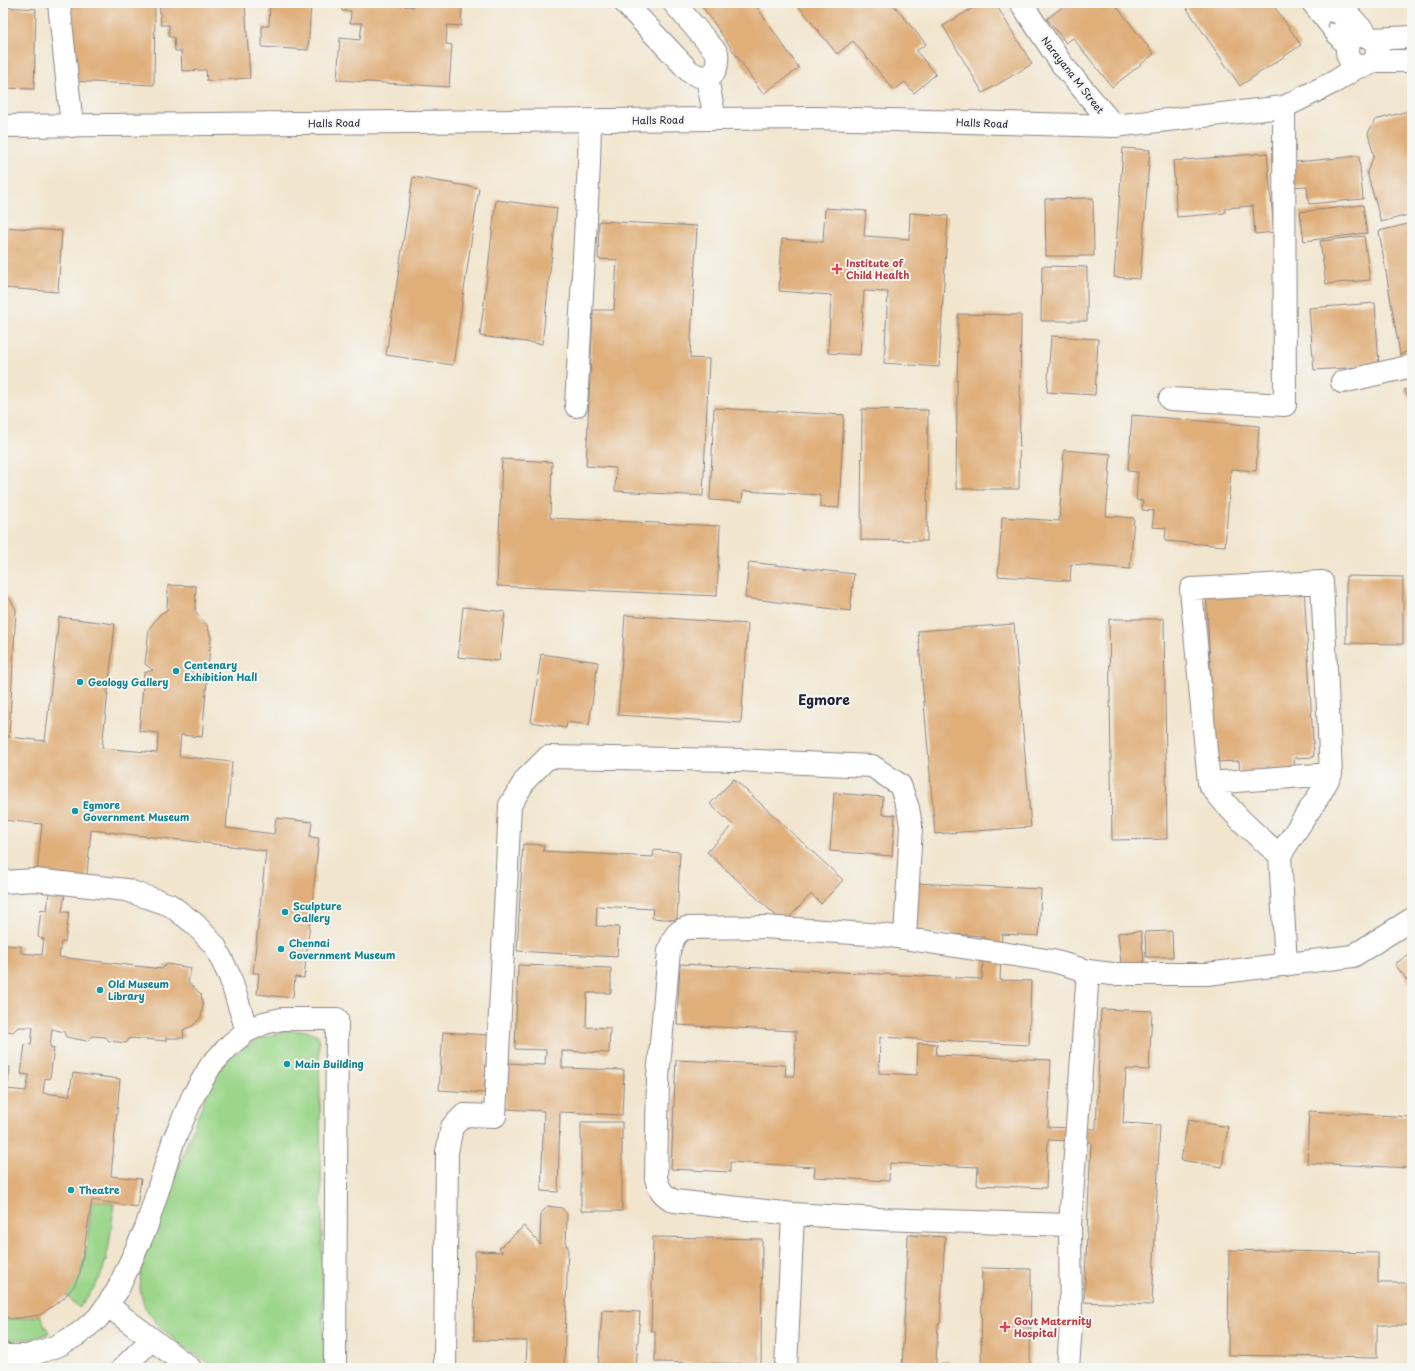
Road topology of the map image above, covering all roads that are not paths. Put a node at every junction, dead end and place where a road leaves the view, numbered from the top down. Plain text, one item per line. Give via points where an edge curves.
1 (59, 3) edge
2 (625, 3) edge
3 (674, 3) edge
4 (1021, 3) edge
5 (1313, 3) edge
6 (1338, 3) edge
7 (1370, 37) junction
8 (1412, 37) edge
9 (1357, 56) junction
10 (1412, 61) edge
11 (707, 78) junction
12 (1284, 107) junction
13 (716, 119) junction
14 (590, 120) junction
15 (3, 126) edge
16 (72, 126) junction
17 (1114, 126) junction
18 (1412, 366) edge
19 (1342, 382) dead end
20 (1170, 399) dead end
21 (576, 406) dead end
22 (1331, 774) junction
23 (1209, 783) junction
24 (1280, 854) junction
25 (3, 882) edge
26 (1412, 919) edge
27 (905, 938) junction
28 (1286, 965) junction
29 (1088, 971) junction
30 (247, 1031) junction
31 (792, 1214) junction
32 (1070, 1225) junction
33 (106, 1305) junction
34 (152, 1339) junction
35 (3, 1356) edge
36 (28, 1362) edge
37 (123, 1368) edge
38 (190, 1368) edge
39 (335, 1368) edge
40 (445, 1368) edge
41 (786, 1368) edge
42 (1068, 1368) edge

1 - 16 main road
2 - 11 main road via 690,72
3 - 11 main road via 717,52 716,68
4 - 17 main road, Narayana M Street via 1061,63
9 -> 5 main road
6 - 7 main road
7 - 8 main road
7 - 9 main road via 1378,52
9 - 10 main road
9 - 12 main road, Halls Road via 1309,96
11 - 13 main road
12 - 17 main road, Halls Road
12 - 20 main road via 1285,405
13 - 14 main road, Halls Road
13 - 17 main road, Halls Road via 815,118
14 - 16 main road, Halls Road
14 - 21 main road
15 - 16 main road, Halls Road
18 - 19 main road
22 - 23 main road
22 - 23 main road via 1322,582 1191,589
22 - 24 main road
23 - 24 main road via 1223,802 1252,832
24 - 28 main road
25 - 30 main road via 36,880 126,890 170,905 195,924 215,946 230,977
26 - 28 main road via 1353,956
27 - 29 main road via 1053,961
27 - 31 main road via 764,927 686,928 678,931 673,938 669,951 658,1077 658,1186 664,1196 674,1201
27 - 40 main road via 911,826 908,808 900,785 872,766 548,756 526,779 510,805 495,1116 464,1115 452,1127 447,1152
28 - 29 main road via 1207,974 1112,974
29 - 32 main road
30 - 33 main road via 211,1064 193,1096 173,1142 146,1228 117,1291
30 - 39 main road via 282,1019 337,1019
31 - 32 main road
31 - 41 main road
32 - 42 main road via 1071,1325
33 - 34 main road
33 - 36 main road via 98,1318 76,1335
34 - 37 main road
34 - 38 main road
35 - 36 main road

